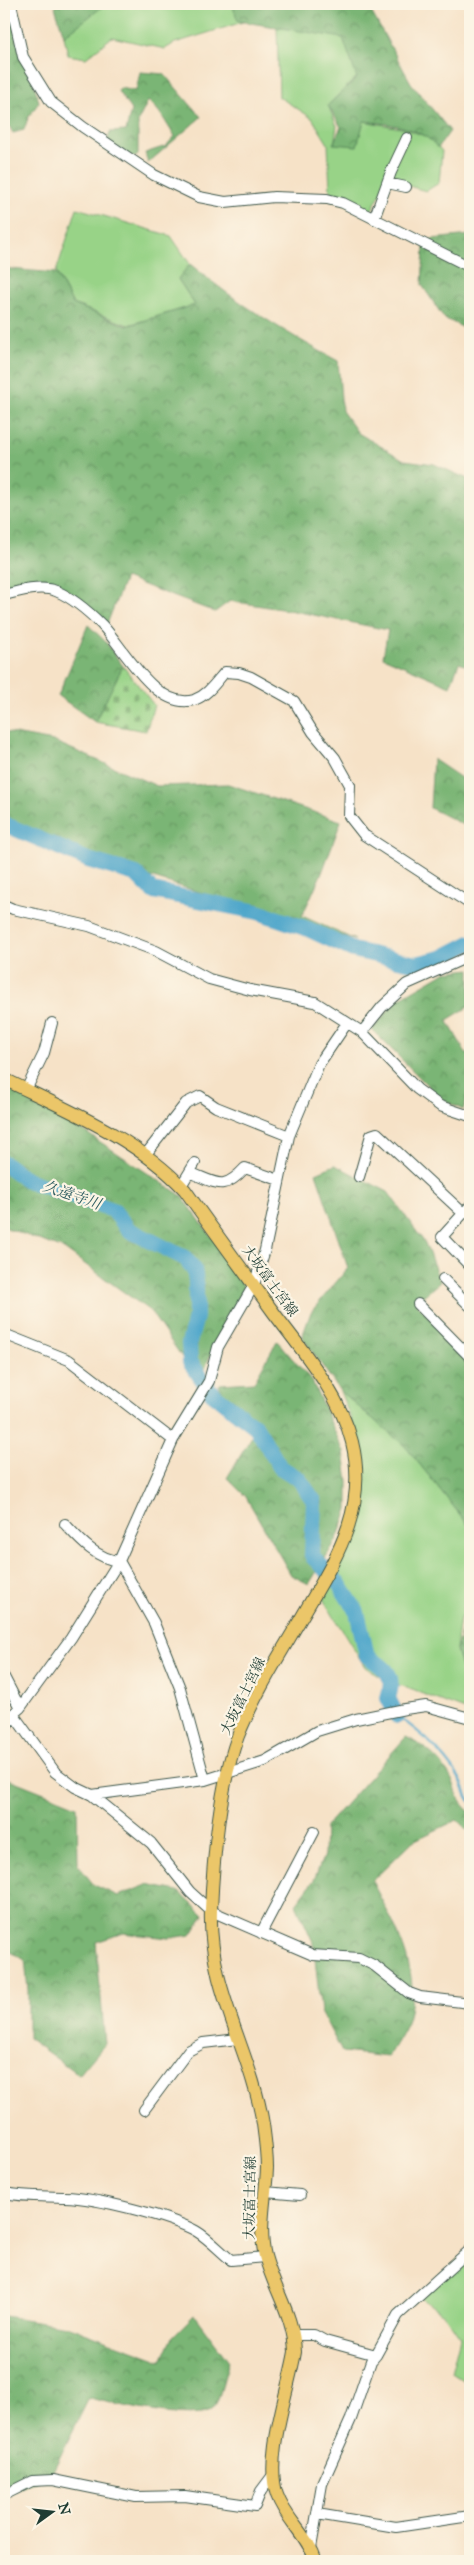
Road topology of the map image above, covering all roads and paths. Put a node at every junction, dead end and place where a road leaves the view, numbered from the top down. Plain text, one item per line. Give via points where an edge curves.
1 (11, 4) edge
2 (407, 138) dead end
3 (386, 183) junction
4 (406, 187) dead end
5 (374, 218) junction
6 (470, 267) edge
7 (4, 595) edge
8 (470, 904) edge
9 (4, 905) edge
10 (470, 956) edge
11 (52, 1023) dead end
12 (347, 1023) junction
13 (362, 1032) junction
14 (4, 1079) edge
15 (26, 1090) junction
16 (470, 1116) edge
17 (289, 1136) junction
18 (146, 1154) junction
19 (195, 1163) dead end
20 (191, 1173) junction
21 (359, 1177) dead end
22 (279, 1180) junction
23 (181, 1186) junction
24 (467, 1210) edge
25 (470, 1266) edge
26 (443, 1279) dead end
27 (254, 1285) junction
28 (418, 1304) dead end
29 (470, 1306) edge
30 (4, 1334) edge
31 (466, 1345) edge
32 (470, 1357) edge
33 (172, 1440) junction
34 (65, 1524) dead end
35 (119, 1561) junction
36 (4, 1677) edge
37 (16, 1711) junction
38 (470, 1718) edge
39 (4, 1731) edge
40 (228, 1773) junction
41 (206, 1780) junction
42 (92, 1795) junction
43 (314, 1832) dead end
44 (211, 1911) junction
45 (262, 1933) junction
46 (470, 2003) edge
47 (238, 2039) junction
48 (144, 2110) dead end
49 (265, 2192) junction
50 (4, 2193) edge
51 (300, 2195) dead end
52 (470, 2250) edge
53 (265, 2256) junction
54 (294, 2335) junction
55 (376, 2355) junction
56 (273, 2475) junction
57 (4, 2495) edge
58 (317, 2514) junction
59 (470, 2516) edge
60 (311, 2548) junction
61 (316, 2561) edge

1 - 5 street via 23,57 51,102 154,175 199,197 226,202 274,198 327,199
2 - 3 street
3 - 4 street
3 - 5 street
5 - 6 street
7 - 8 street via 44,589 55,590 71,599 102,625 150,684 168,696 193,700 209,691 225,672 239,673 282,693 294,701 350,785 349,816 352,822 364,835
9 - 12 street via 90,926 156,951 209,979 315,1002
10 - 13 street via 407,984 382,1007
11 - 15 street via 44,1053
12 - 13 street
12 - 17 street via 319,1064
13 - 16 street via 417,1089 440,1106
14 - 15 main road, 大坂富士宮線
15 - 18 main road, 大坂富士宮線
17 - 18 street via 216,1107 200,1096 186,1103
17 - 22 street
18 - 23 main road, 大坂富士宮線
19 - 20 street
20 - 22 street via 224,1185 245,1168
20 - 23 street
21 - 24 street via 371,1135 377,1133
22 - 27 street via 265,1250
23 - 27 main road, 大坂富士宮線
24 - 25 street via 442,1237
26 - 29 street
27 - 33 street via 218,1347 206,1386
27 - 40 main road, 大坂富士宮線 via 327,1386 352,1442 355,1498 348,1530 336,1561 259,1691 237,1737
28 - 31 street
30 - 33 street via 69,1360
31 - 32 street
33 - 35 street
34 - 35 street via 84,1544 110,1560
35 - 37 street via 71,1638
35 - 41 street via 158,1632 180,1688
36 - 37 street
37 - 39 street
37 - 42 street via 56,1772
38 - 40 street via 426,1706 401,1710 317,1731 265,1761
40 - 41 street
40 - 44 main road, 大坂富士宮線
41 - 42 street
42 - 44 street via 151,1843 190,1892
43 - 45 street
44 - 45 street
44 - 47 main road, 大坂富士宮線 via 212,1953
45 - 46 street via 312,1955 359,1958 375,1966 409,1993 420,1997
47 - 48 street via 203,2043 188,2051
47 - 49 main road, 大坂富士宮線 via 262,2119 266,2153
49 - 51 street
49 - 53 main road, 大坂富士宮線 via 262,2235
50 - 53 street via 29,2197 67,2196 122,2207 174,2220 197,2232 231,2260
52 - 55 street via 398,2316
53 - 54 main road, 大坂富士宮線
54 - 55 street via 314,2335
54 - 56 main road, 大坂富士宮線 via 295,2352 274,2454
55 - 58 street via 322,2484
56 - 57 street via 255,2506 185,2496 136,2497 53,2480 32,2481
56 - 60 main road, 大坂富士宮線 via 284,2510
58 - 59 street via 396,2527
58 - 60 street
60 - 61 main road, 大坂富士宮線

